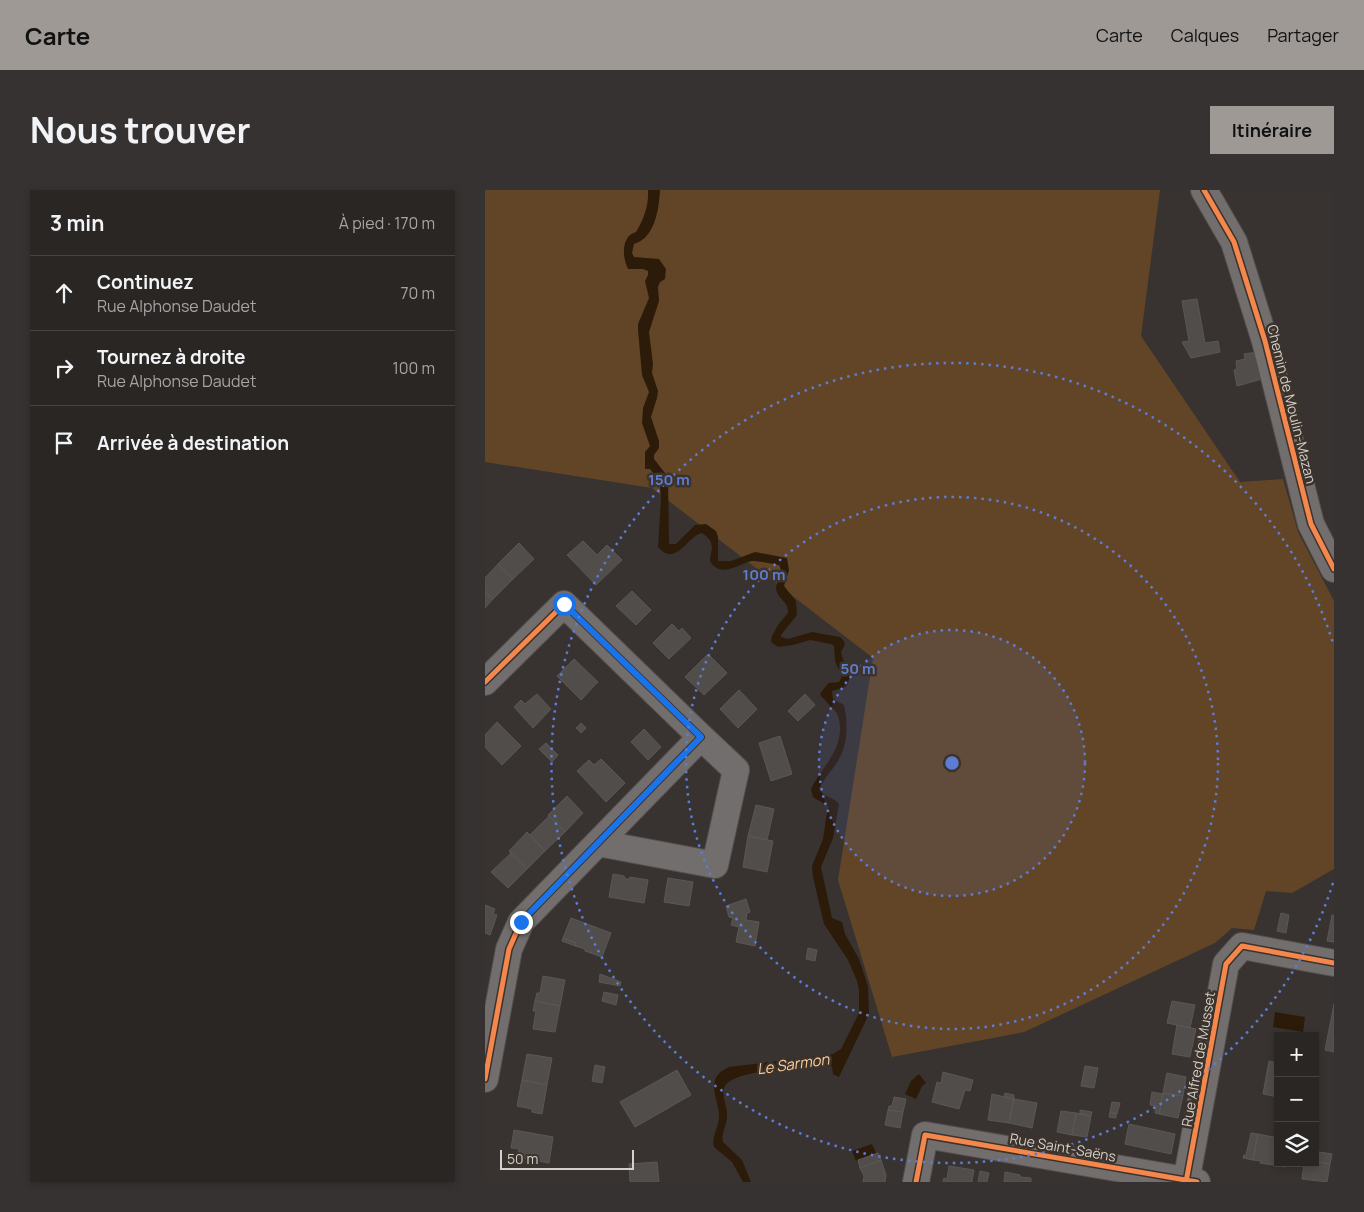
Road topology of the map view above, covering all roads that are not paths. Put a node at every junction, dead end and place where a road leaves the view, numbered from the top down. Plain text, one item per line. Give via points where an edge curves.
1 (1204, 190) edge
2 (1334, 569) edge
3 (485, 682) edge
4 (701, 737) junction
5 (598, 843) junction
6 (1334, 963) edge
7 (485, 1079) edge
8 (1190, 1181) edge
9 (916, 1182) edge

1 - 2 street, Chemin de Moulin-Mazan via 1234,242 1265,341 1311,524
3 - 4 street via 564,604
4 - 5 street
4 - 5 street via 736,770 715,865
5 - 7 street via 521,922 509,948
6 - 8 street, Rue Alfred de Musset via 1242,946 1226,964
8 - 9 street, Rue Saint-Saëns via 925,1135

